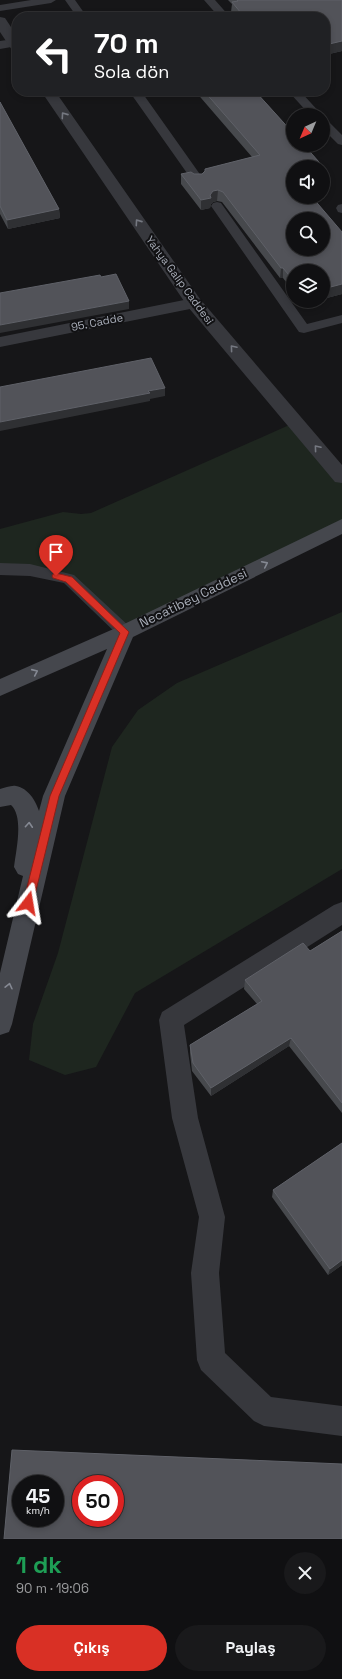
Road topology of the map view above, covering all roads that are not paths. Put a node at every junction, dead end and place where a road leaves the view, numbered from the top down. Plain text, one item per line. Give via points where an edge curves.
1 (51, 0) edge
2 (70, 0) edge
3 (209, 0) edge
4 (0, 8) edge
5 (78, 12) edge
6 (220, 12) edge
7 (0, 21) edge
8 (12, 39) edge
9 (0, 45) edge
10 (12, 45) edge
11 (51, 96) edge
12 (139, 96) edge
13 (299, 96) edge
14 (310, 108) edge
15 (330, 129) edge
16 (342, 142) edge
17 (198, 180) edge
18 (217, 206) edge
19 (194, 303) junction
20 (342, 319) edge
21 (0, 342) edge
22 (342, 477) edge
23 (342, 526) edge
24 (0, 569) edge
25 (125, 632) junction
26 (0, 688) edge
27 (0, 798) edge
28 (342, 912) edge
29 (21, 934) junction
30 (0, 1024) edge
31 (338, 1417) edge

1 - 4 lane
2 - 5 lane
3 - 6 lane
7 - 8 street
9 - 10 street
19 -> 11 street, Yahya Galip Caddesi
12 - 17 lane
13 - 14 lane
15 - 16 lane
18 - 20 lane via 304,328
19 - 21 street, 95. Cadde
22 -> 19 street, Yahya Galip Caddesi
25 -> 23 main road, Necatibey Caddesi
24 - 25 lane via 30,570 69,580
26 -> 25 main road, Necatibey Caddesi
25 - 29 main road via 54,796
29 -> 27 main road via 30,818 26,805 15,795
28 - 31 street via 171,1020 185,1118 212,1217 205,1273 211,1360 264,1411
30 -> 29 main road

